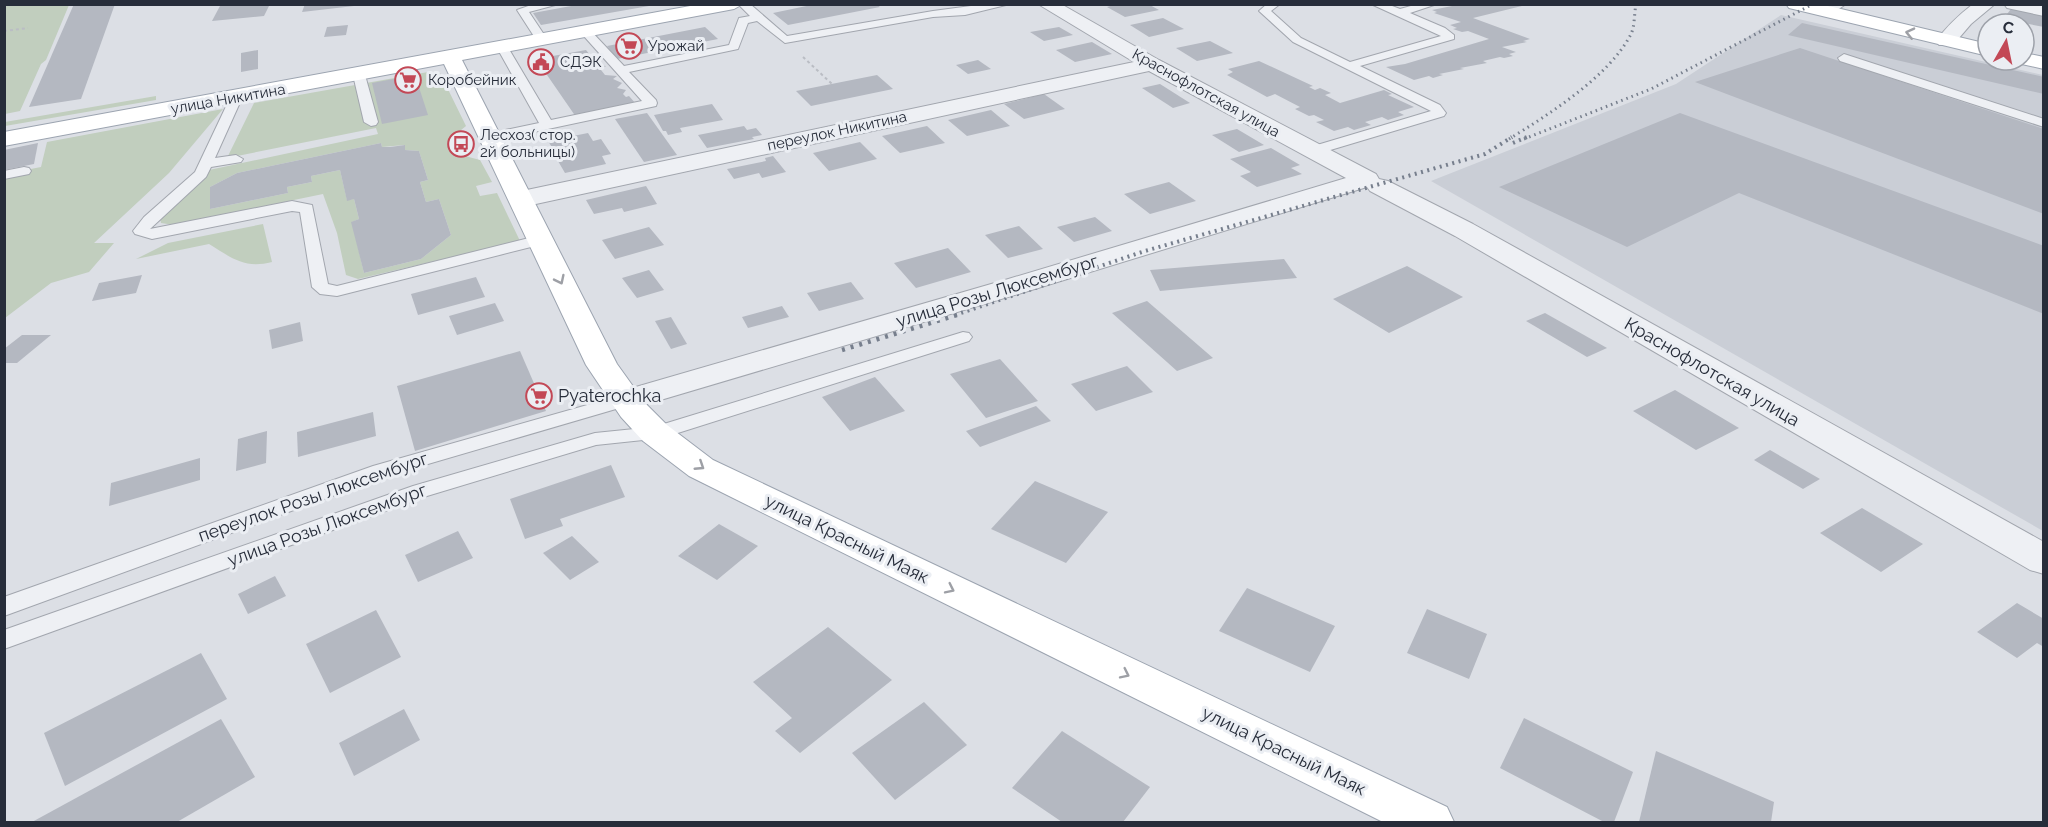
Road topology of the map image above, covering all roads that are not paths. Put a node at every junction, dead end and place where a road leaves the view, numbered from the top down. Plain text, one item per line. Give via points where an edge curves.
1 (554, 4) edge
2 (734, 4) edge
3 (743, 4) edge
4 (1005, 4) edge
5 (1047, 4) edge
6 (1275, 4) edge
7 (1376, 4) edge
8 (1432, 4) edge
9 (1795, 4) edge
10 (1986, 4) edge
11 (2013, 4) edge
12 (1833, 9) edge
13 (2043, 11) edge
14 (1399, 13) junction
15 (758, 18) junction
16 (586, 32) junction
17 (541, 39) junction
18 (1946, 41) junction
19 (502, 46) junction
20 (1976, 48) edge
21 (452, 58) junction
22 (1844, 58) dead end
23 (1152, 64) junction
24 (1352, 65) junction
25 (622, 70) junction
26 (359, 75) junction
27 (236, 98) junction
28 (371, 122) dead end
29 (2043, 123) edge
30 (547, 125) junction
31 (4, 128) edge
32 (491, 137) junction
33 (4, 139) edge
34 (1312, 151) junction
35 (236, 159) dead end
36 (205, 164) junction
37 (24, 171) dead end
38 (4, 175) edge
39 (1373, 182) junction
40 (522, 199) junction
41 (541, 240) junction
42 (963, 337) dead end
43 (626, 400) junction
44 (656, 433) junction
45 (2043, 560) edge
46 (4, 607) edge
47 (4, 640) edge
48 (1430, 822) edge

1 - 17 lane via 522,10
2 - 16 main road, улица Никитина
3 - 15 lane
4 - 15 lane via 785,40
5 - 23 street, Краснофлотская улица
6 - 24 lane via 1264,11 1296,40
7 - 14 lane
8 - 14 lane
9 - 12 main road
10 - 18 street
11 - 13 street
18 -> 12 main road
14 - 24 lane via 1450,37
15 - 25 lane via 743,20 734,47
16 - 17 main road, улица Никитина
16 - 25 lane
17 - 19 main road, улица Никитина
18 - 20 main road
19 - 21 main road, улица Никитина
19 - 30 lane
21 - 26 main road, улица Никитина
21 - 31 main road, улица Никитина via 399,59
21 - 32 main road, улица Красный Маяк
22 - 29 lane
23 - 34 street, Краснофлотская улица
23 - 40 street, переулок Никитина
24 - 34 lane via 1439,113
25 - 30 lane via 651,103
26 - 27 main road, улица Никитина
26 - 28 lane
27 - 33 main road, улица Никитина
27 - 36 lane
30 - 32 lane
32 - 40 main road, улица Красный Маяк
34 - 39 street, Краснофлотская улица
35 - 36 lane
36 - 41 lane via 201,174 141,231 152,234 292,206 308,208 320,287 326,290 337,291
37 - 38 lane
39 - 43 street, улица Розы Люксембург
39 - 45 street, Краснофлотская улица
40 - 41 main road, улица Красный Маяк
41 -> 43 main road, улица Красный Маяк via 602,365
42 - 44 lane, улица Розы Люксембург
43 - 44 main road, улица Красный Маяк
43 - 46 lane, переулок Розы Люксембург via 380,471
44 - 47 lane, улица Розы Люксембург via 595,439 420,491
44 -> 48 main road, улица Красный Маяк via 701,468

